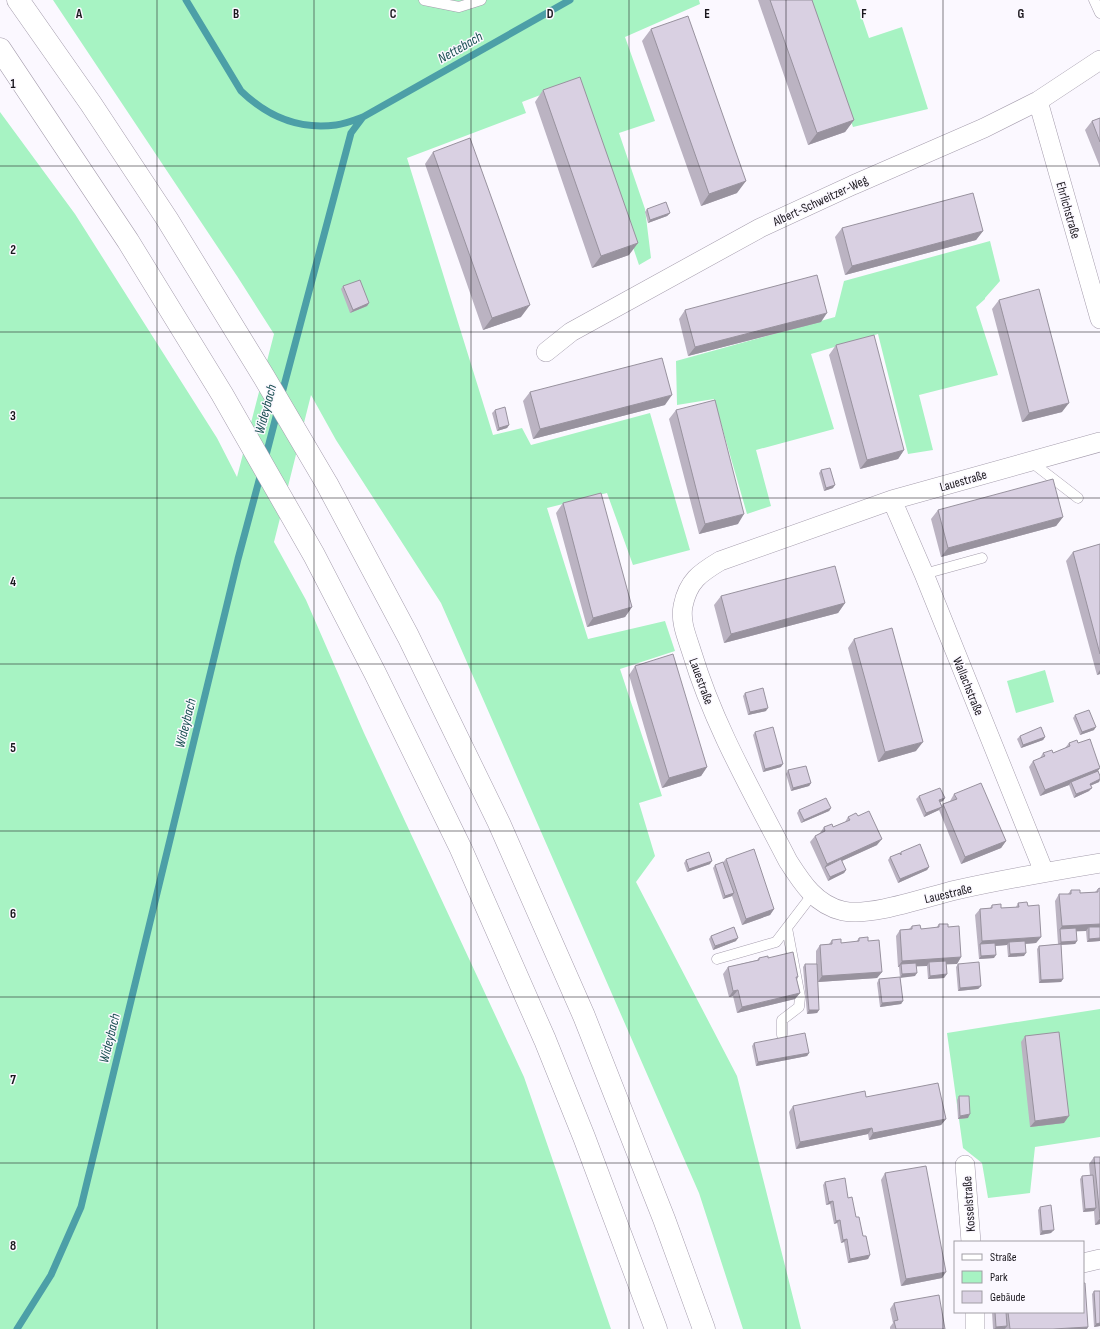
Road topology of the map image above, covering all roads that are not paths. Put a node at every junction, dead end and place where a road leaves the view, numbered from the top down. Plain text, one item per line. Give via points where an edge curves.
1 (18, 0) edge
2 (424, 0) edge
3 (481, 0) edge
4 (1094, 0) edge
5 (1100, 13) edge
6 (0, 49) edge
7 (1100, 60) edge
8 (1038, 101) junction
9 (1100, 319) edge
10 (546, 352) dead end
11 (1100, 442) edge
12 (1030, 461) junction
13 (1078, 498) dead end
14 (892, 500) junction
15 (982, 558) dead end
16 (924, 574) junction
17 (1100, 863) edge
18 (1044, 872) junction
19 (812, 895) junction
20 (787, 928) junction
21 (717, 959) dead end
22 (782, 1034) dead end
23 (965, 1165) dead end
24 (971, 1241) edge
25 (1100, 1259) edge
26 (1084, 1263) edge
27 (975, 1313) edge
28 (656, 1329) edge
29 (704, 1329) edge
30 (975, 1329) edge

1 - 29 highway via 91,104 231,324 327,484 408,636 502,830 584,1016 653,1190
2 - 3 lane via 459,7
4 - 5 lane
6 - 28 highway via 128,241 222,394 314,555 411,746 545,1040
7 - 8 street, Albert-Schweitzer-Weg
8 - 9 street, Ehrlichstraße
8 - 10 street, Albert-Schweitzer-Weg via 760,228 571,332
11 - 12 street, Lauestraße
12 - 13 lane
12 - 14 street, Lauestraße
14 - 16 street, Wallachstraße
14 - 19 street, Lauestraße via 720,561 699,574 688,588 683,606 682,621 695,664 723,735 788,861
15 - 16 lane
16 - 18 street, Wallachstraße
17 - 18 street, Lauestraße
18 - 19 street, Lauestraße via 862,912 844,911 828,906
19 - 20 lane
20 - 21 lane via 776,942
20 - 22 lane via 800,997 799,1007 782,1020
23 - 24 street, Kosselstraße
25 - 26 street
27 - 30 street

